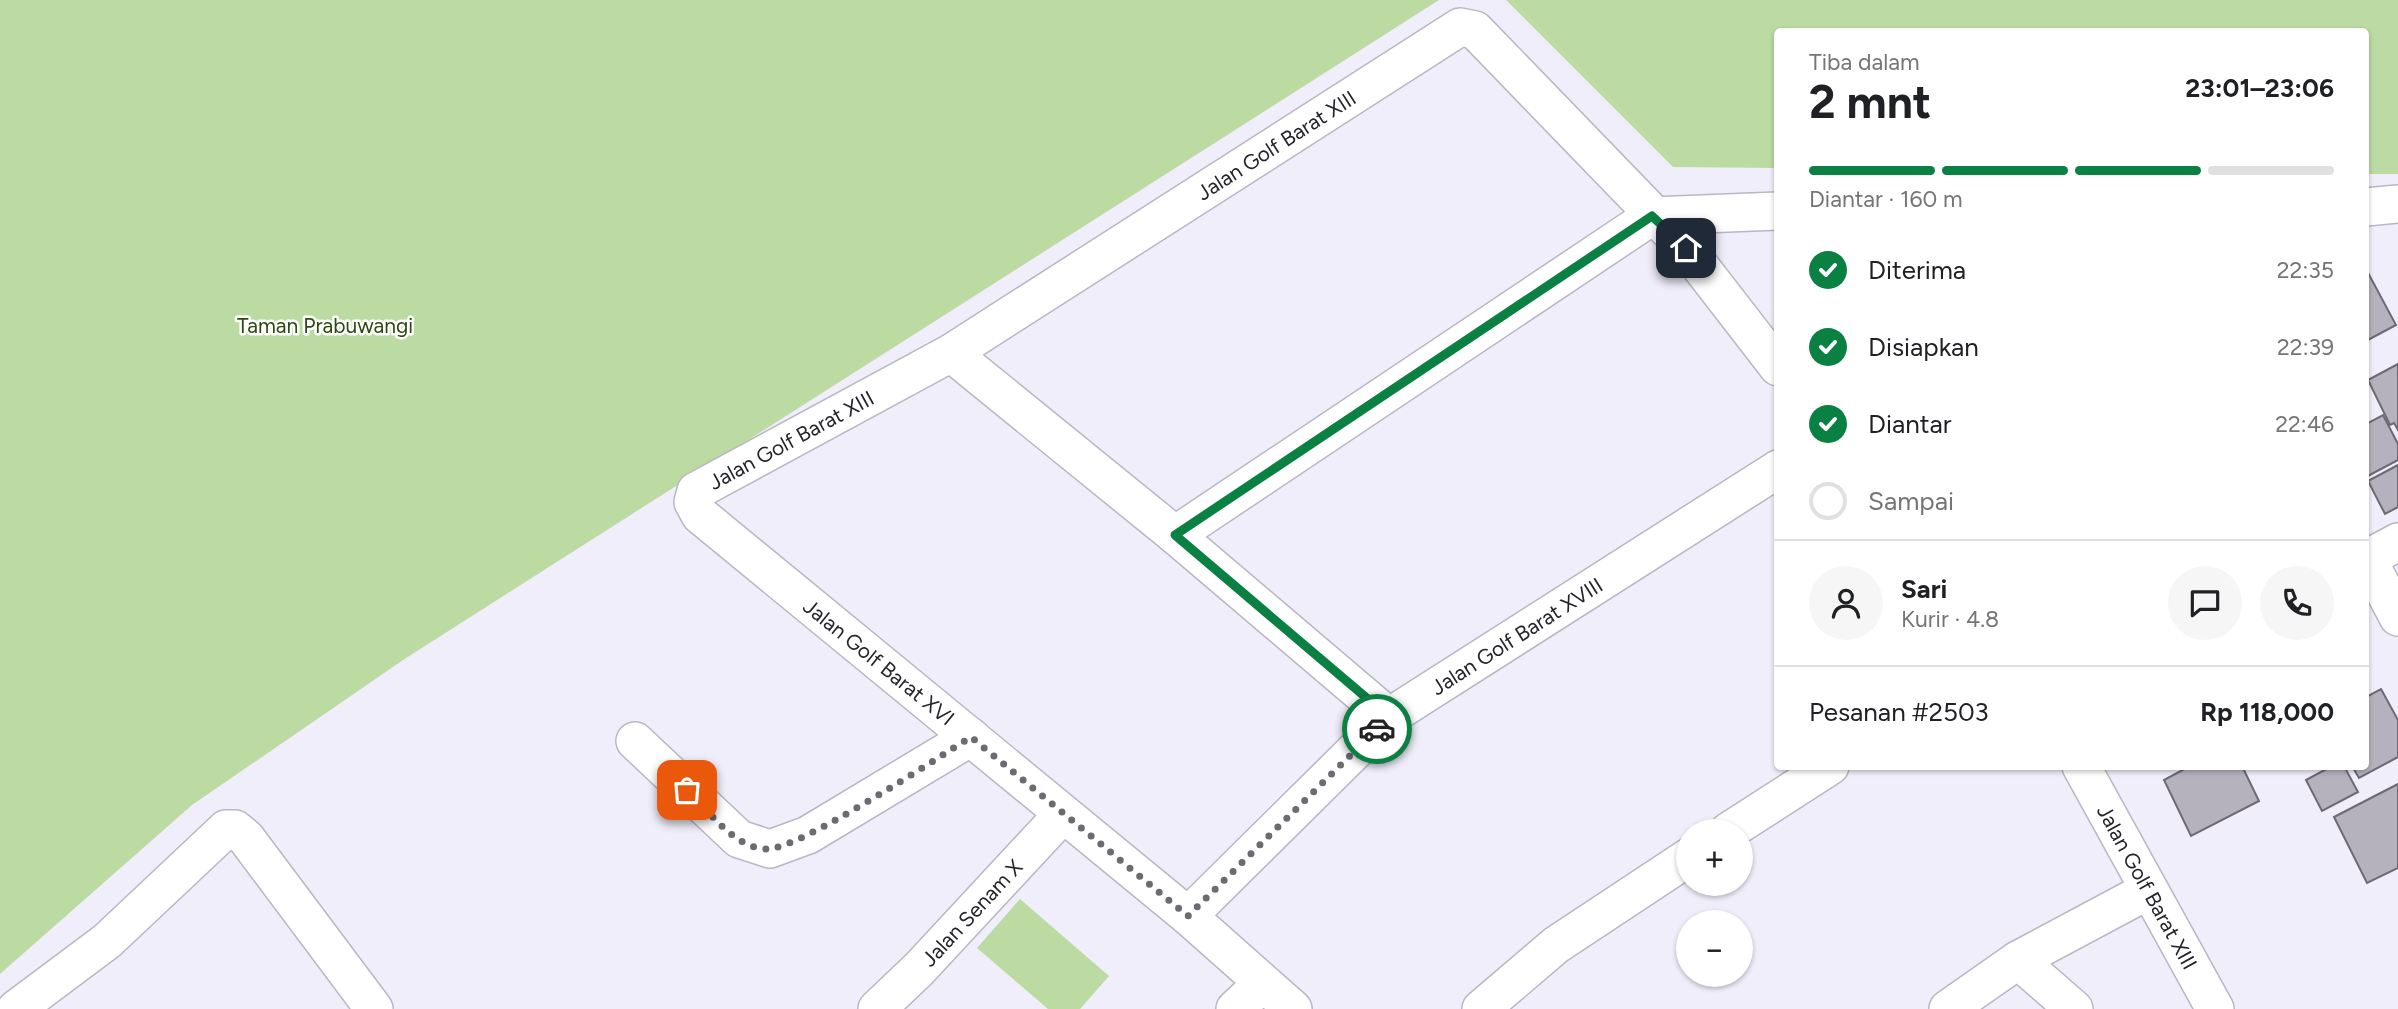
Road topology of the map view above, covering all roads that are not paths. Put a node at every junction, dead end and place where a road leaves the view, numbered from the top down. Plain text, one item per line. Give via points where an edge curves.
1 (1774, 211) edge
2 (1652, 216) junction
3 (951, 353) junction
4 (1774, 362) edge
5 (1774, 472) edge
6 (693, 502) joint
7 (1175, 535) junction
8 (2398, 542) edge
9 (2369, 556) edge
10 (2369, 564) edge
11 (2398, 617) edge
12 (1389, 717) junction
13 (971, 737) junction
14 (635, 741) dead end
15 (1824, 770) edge
16 (2083, 770) edge
17 (1063, 814) junction
18 (1748, 819) edge
19 (1676, 866) edge
20 (2148, 890) junction
21 (1188, 916) junction
22 (2018, 960) junction
23 (1263, 983) junction
24 (16, 1009) edge
25 (374, 1009) edge
26 (877, 1009) edge
27 (1235, 1009) edge
28 (1293, 1009) edge
29 (1481, 1009) edge
30 (1948, 1009) edge
31 (2074, 1009) edge
32 (2215, 1009) edge

1 - 2 street
2 - 3 street, Jalan Golf Barat XIII via 1475,30 1460,27
2 - 4 street, Jalan Golf Barat XIII via 1686,248
2 - 7 street
3 - 6 street, Jalan Golf Barat XIII via 696,491
3 - 7 street
5 - 12 street, Jalan Golf Barat XVIII
6 - 13 street, Jalan Golf Barat XVI via 700,514 754,561
7 - 12 street
8 - 9 street
10 - 11 street
12 - 21 street, Jalan Golf Barat XVIII
13 - 14 street via 808,835 769,849 739,839
13 - 17 street, Jalan Golf Barat XVI
15 - 18 street
16 - 20 street, Jalan Golf Barat XIII
17 - 21 street, Jalan Golf Barat XVI
17 - 26 street, Jalan Senam X
19 - 29 street via 1556,945
20 - 22 street
20 - 32 street, Jalan Golf Barat XIII
21 - 23 street, Jalan Golf Barat XVI
22 - 30 street
22 - 31 street
23 - 27 street
23 - 28 street, Jalan Golf Barat XVI
24 - 25 street via 107,941 226,829 246,838

